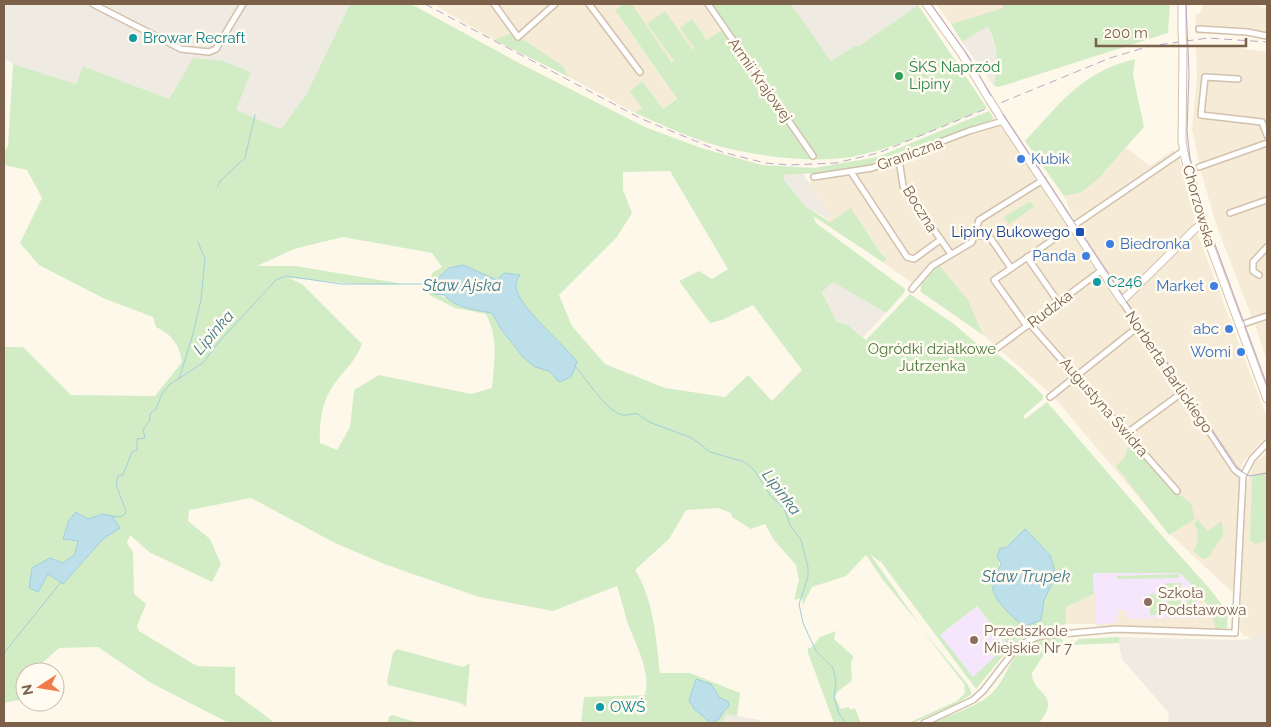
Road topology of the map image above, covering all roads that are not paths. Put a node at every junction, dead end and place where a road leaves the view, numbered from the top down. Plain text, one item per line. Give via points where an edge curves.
1 (93, 4) edge
2 (243, 4) edge
3 (494, 4) edge
4 (555, 4) edge
5 (589, 4) edge
6 (708, 4) edge
7 (926, 4) edge
8 (1182, 4) edge
9 (1199, 29) dead end
10 (1267, 36) edge
11 (640, 72) dead end
12 (1238, 79) dead end
13 (1001, 118) junction
14 (1267, 135) edge
15 (1267, 143) edge
16 (1183, 151) junction
17 (813, 156) dead end
18 (899, 159) junction
19 (1199, 168) dead end
20 (851, 172) junction
21 (814, 177) dead end
22 (1043, 180) junction
23 (1267, 200) edge
24 (1230, 213) dead end
25 (1202, 224) junction
26 (1073, 225) junction
27 (974, 236) junction
28 (940, 240) junction
29 (1267, 247) edge
30 (951, 254) junction
31 (1027, 257) junction
32 (1011, 268) junction
33 (1102, 270) junction
34 (1259, 275) dead end
35 (912, 289) dead end
36 (1122, 301) junction
37 (1059, 303) junction
38 (1267, 316) edge
39 (1028, 325) junction
40 (1240, 325) junction
41 (1139, 326) junction
42 (997, 348) dead end
43 (1076, 375) junction
44 (1183, 392) junction
45 (1050, 397) dead end
46 (1267, 398) edge
47 (1128, 433) junction
48 (1266, 446) edge
49 (1243, 476) junction
50 (1177, 491) dead end
51 (924, 723) edge

1 - 2 street via 181,48 210,52 216,49
3 - 4 street via 518,37
5 - 11 street
6 - 17 street, Armii Krajowej
7 - 13 street, Norberta Barlickiego, bridge
8 - 16 street, Chorzowska, bridge
9 - 10 street
12 - 14 street via 1205,77 1201,115 1262,122
13 - 18 street, Graniczna
13 - 22 street, Norberta Barlickiego
15 - 19 street
16 - 25 street, Chorzowska
16 - 26 street
18 - 20 street, Graniczna
18 - 28 street, Boczna via 903,186
20 - 21 street, Graniczna
20 - 28 street via 907,257 914,259
22 - 26 street, Norberta Barlickiego
22 - 27 street via 979,220
23 - 24 street
25 - 36 street
25 - 40 street, Chorzowska
26 - 31 street
26 - 33 street, Norberta Barlickiego
27 - 30 street via 972,242
27 - 32 street via 989,236
28 - 30 street, Boczna
29 - 34 street via 1253,262 1252,271
30 - 35 street via 924,274
31 - 32 street
31 - 37 street
32 - 39 street, Augustyna Świdra via 994,280
33 - 36 street, Norberta Barlickiego
33 - 37 street, Rudzka
36 - 41 street, Norberta Barlickiego
37 - 39 street, Rudzka
38 - 40 street
39 - 42 street, Rudzka
39 - 43 street, Augustyna Świdra
40 - 46 street, Chorzowska
41 - 43 street
41 - 44 street, Norberta Barlickiego
43 - 45 street
43 - 47 street, Augustyna Świdra
44 - 47 street
44 - 49 street, Norberta Barlickiego via 1235,470
47 - 50 street, Augustyna Świdra
48 - 49 street via 1247,466
49 - 51 street via 1235,633 1116,629 1040,636 1014,651 983,692 973,700

